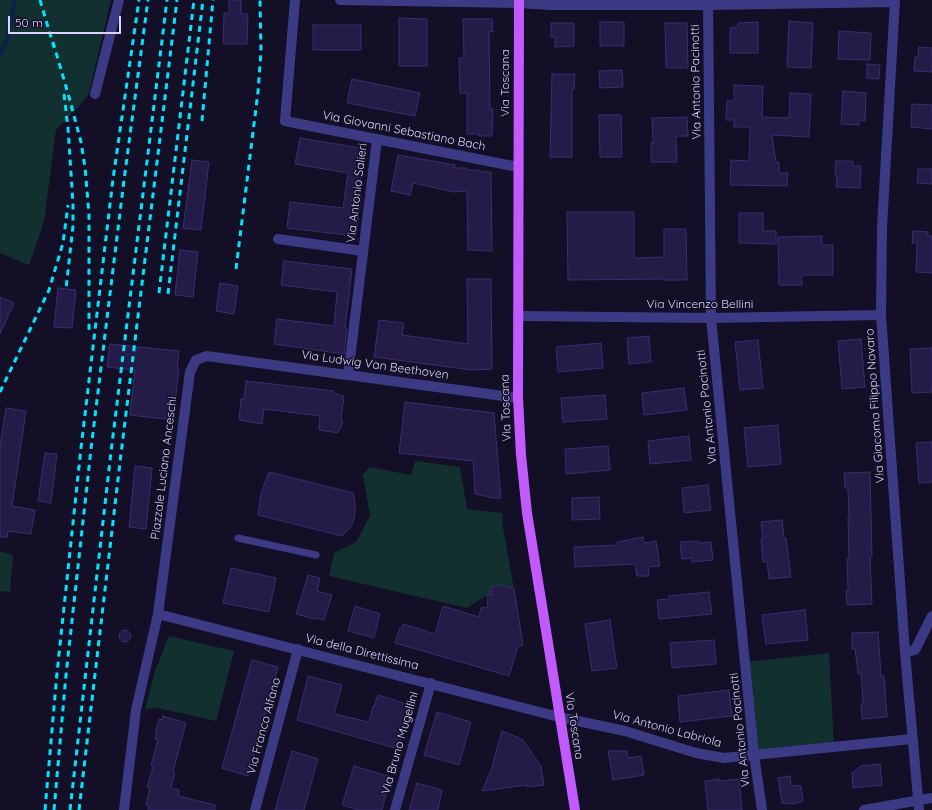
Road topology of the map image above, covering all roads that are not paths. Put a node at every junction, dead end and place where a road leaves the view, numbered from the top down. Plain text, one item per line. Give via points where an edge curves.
1 (119, 0) edge
2 (294, 0) edge
3 (340, 0) edge
4 (895, 1) edge
5 (519, 2) edge
6 (708, 2) edge
7 (95, 94) dead end
8 (377, 139) junction
9 (518, 167) junction
10 (278, 239) dead end
11 (363, 251) junction
12 (881, 315) junction
13 (518, 316) junction
14 (711, 318) junction
15 (228, 359) joint
16 (348, 375) junction
17 (518, 398) junction
18 (238, 538) dead end
19 (316, 555) dead end
20 (158, 614) junction
21 (932, 616) edge
22 (298, 649) junction
23 (905, 652) junction
24 (431, 683) junction
25 (559, 717) junction
26 (912, 739) junction
27 (754, 755) junction
28 (932, 798) edge
29 (918, 805) edge
30 (124, 810) edge
31 (255, 810) edge
32 (395, 810) edge
33 (574, 810) edge
34 (762, 810) edge
35 (864, 810) edge

1 - 7 street
2 - 8 street, Via Giovanni Sebastiano Bach via 285,121
3 - 5 street
4 - 6 street
4 - 12 street, Via Giacomo Filippo Novaro via 882,227
5 - 6 street via 551,5
5 - 9 main road, Via Toscana
6 - 14 street, Via Antonio Pacinotti
8 - 9 street, Via Giovanni Sebastiano Bach
8 - 11 street, Via Antonio Salieri
9 - 13 main road, Via Toscana
10 - 11 street, Via Antonio Salieri
11 - 16 street, Via Antonio Salieri
12 - 14 street, Via Vincenzo Bellini
12 - 23 street, Via Giacomo Filippo Novaro
13 - 14 street, Via Vincenzo Bellini
13 - 17 main road, Via Toscana
14 - 27 street, Via Antonio Pacinotti
15 - 16 street, Via Ludwig Van Beethoven
15 - 20 street, Piazzale Luciano Anceschi via 207,356 196,360 190,372
16 - 17 street, Via Ludwig Van Beethoven
17 - 25 main road, Via Toscana via 527,513
18 - 19 lane
20 - 22 street, Via della Direttissima
20 - 30 street, Piazzale Luciano Anceschi via 136,710
21 - 23 street via 914,650
22 - 24 street, Via della Direttissima
22 - 31 street, Via Franco Alfano
23 - 26 street, Via Giacomo Filippo Novaro
24 - 25 street, Via della Direttissima
24 - 32 street, Via Bruno Mugellini
25 - 27 street, Via Antonio Labriola via 625,731 696,753 724,758
25 - 33 main road, Via Toscana
26 - 27 street, Via Antonio Labriola
26 - 29 street, Via Giacomo Filippo Novaro
27 - 34 street, Via Antonio Pacinotti
28 - 29 street
29 - 35 street

